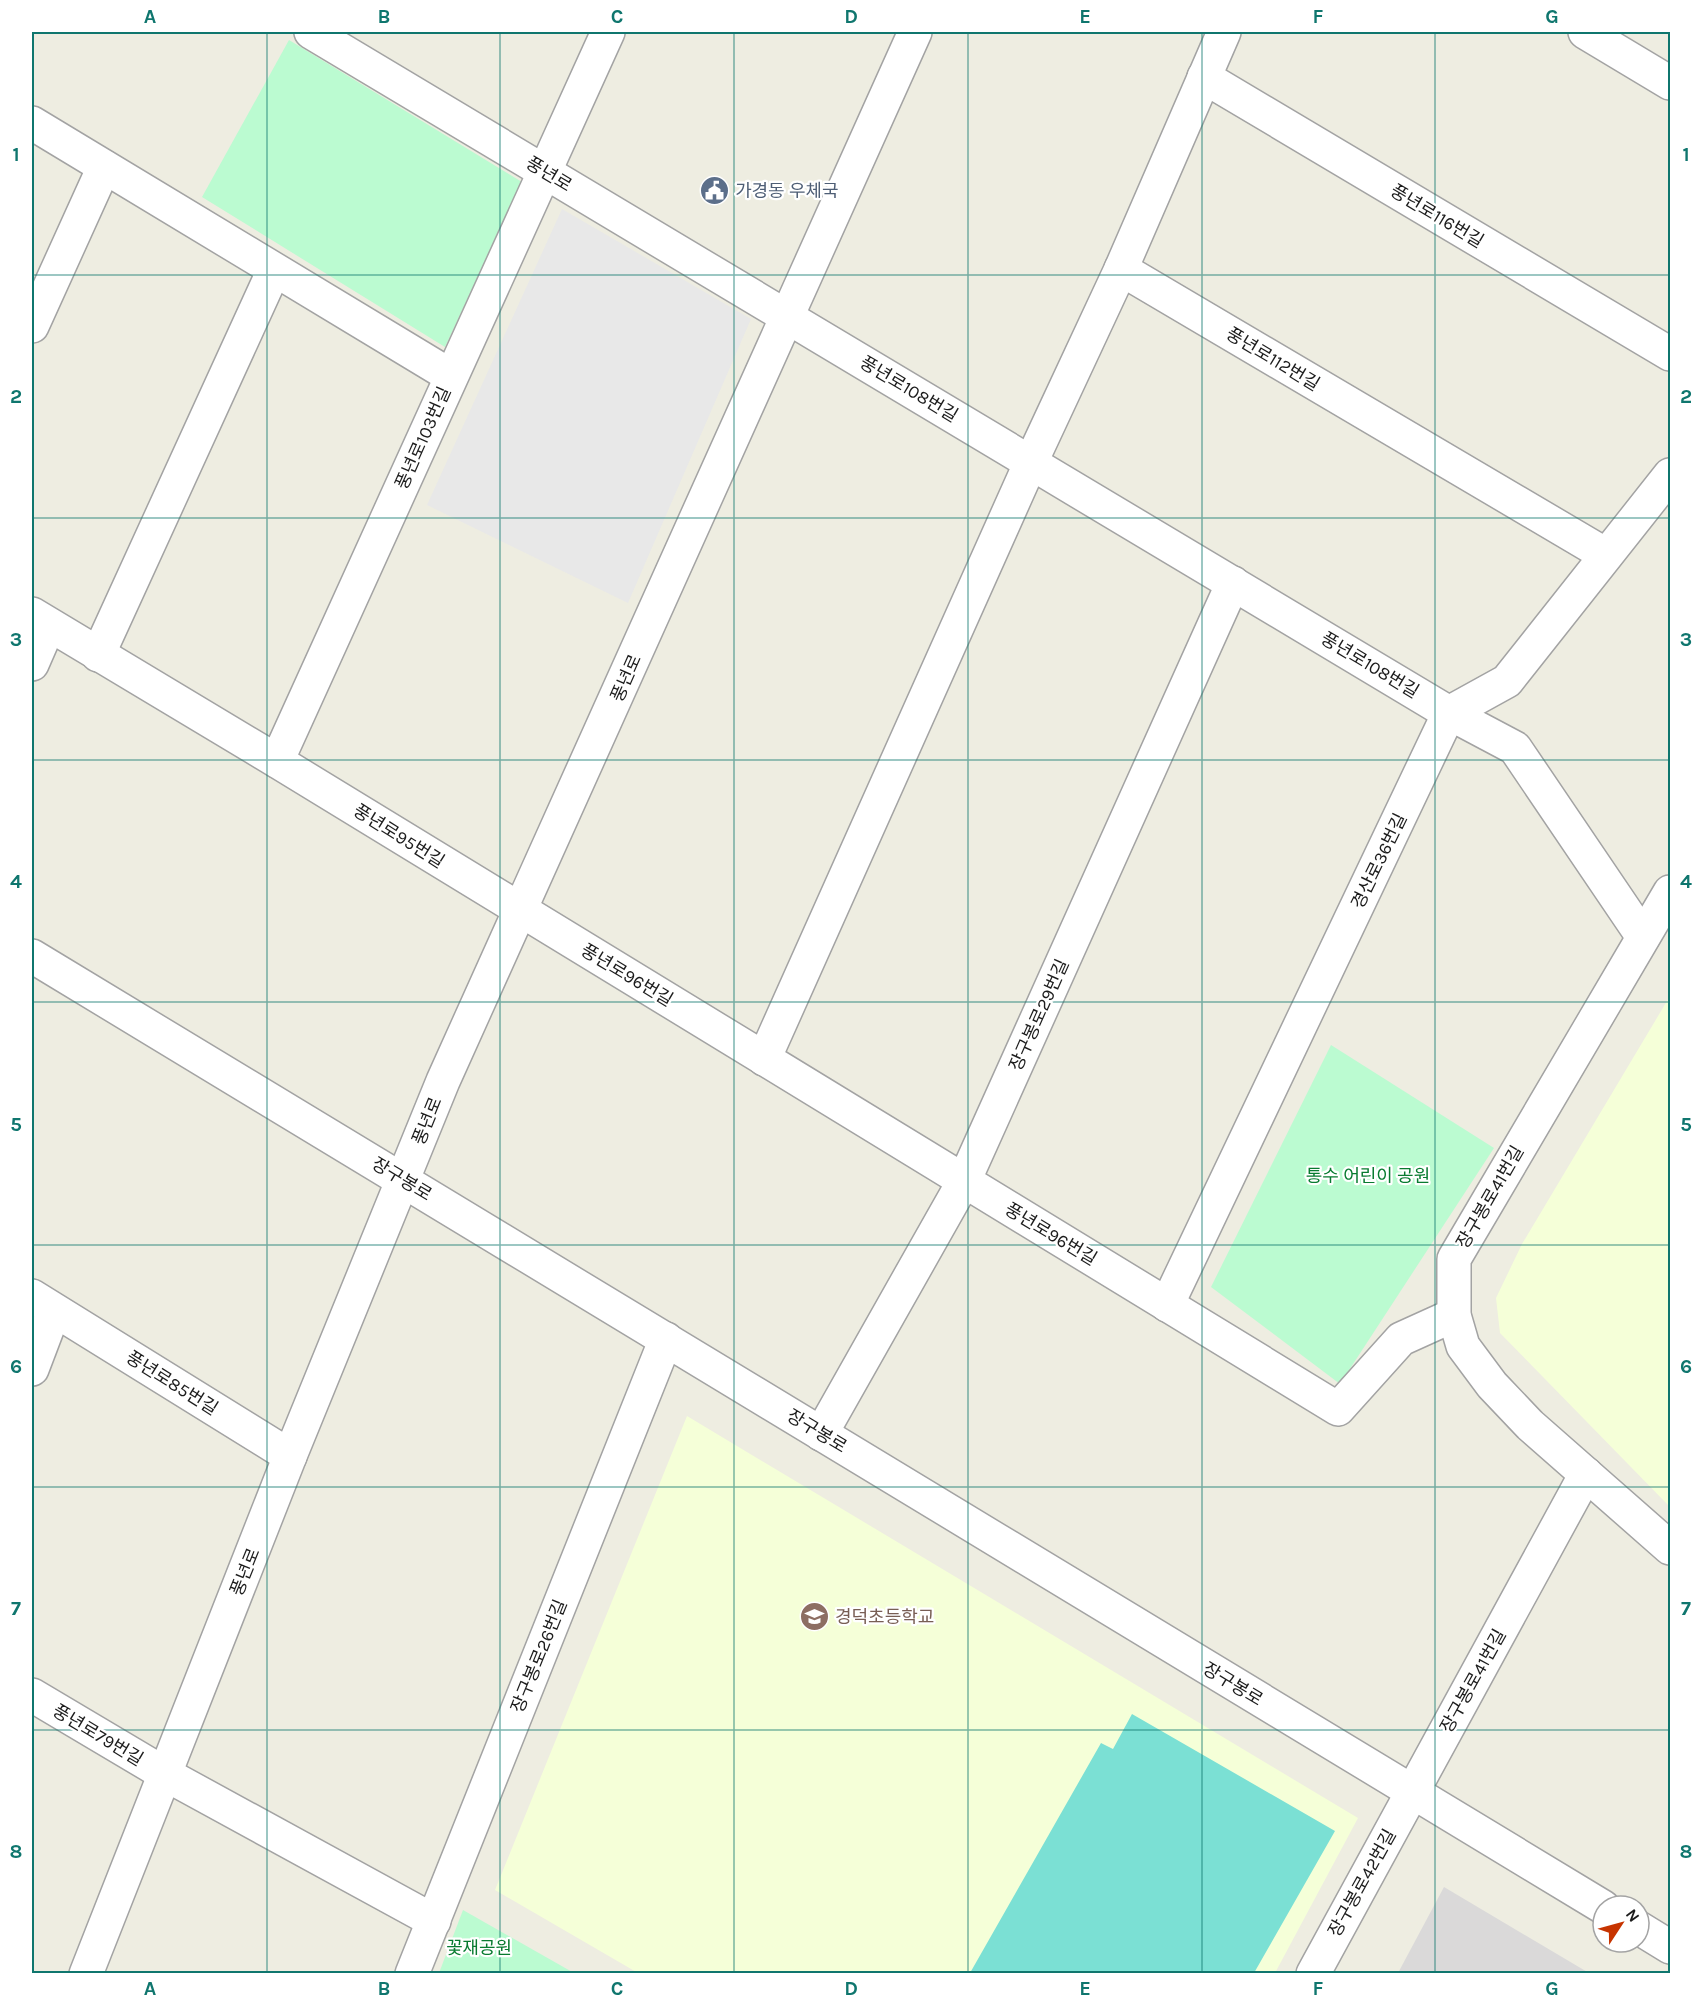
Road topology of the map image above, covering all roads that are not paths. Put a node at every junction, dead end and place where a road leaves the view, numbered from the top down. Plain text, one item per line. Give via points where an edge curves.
1 (311, 32) edge
2 (608, 32) edge
3 (915, 32) edge
4 (1224, 32) edge
5 (1585, 32) edge
6 (1204, 77) junction
7 (1671, 83) edge
8 (32, 123) edge
9 (104, 167) junction
10 (545, 171) junction
11 (1121, 269) junction
12 (274, 270) junction
13 (787, 316) junction
14 (32, 326) edge
15 (1671, 354) edge
16 (451, 376) junction
17 (1031, 462) junction
18 (1671, 476) edge
19 (1606, 555) junction
20 (1233, 583) junction
21 (40, 620) edge
22 (99, 654) junction
23 (32, 664) edge
24 (1449, 713) junction
25 (277, 761) junction
26 (1671, 892) edge
27 (521, 910) junction
28 (1643, 937) junction
29 (32, 956) edge
30 (764, 1059) junction
31 (403, 1180) junction
32 (964, 1181) junction
33 (43, 1303) edge
34 (1167, 1305) junction
35 (1454, 1315) junction
36 (666, 1339) junction
37 (32, 1369) edge
38 (821, 1434) junction
39 (290, 1456) junction
40 (1586, 1474) junction
41 (1671, 1548) edge
42 (32, 1695) edge
43 (165, 1774) junction
44 (1412, 1792) junction
45 (1591, 1900) edge
46 (434, 1921) junction
47 (1651, 1935) edge
48 (1671, 1947) edge
49 (86, 1974) edge
50 (412, 1974) edge
51 (1313, 1974) edge

1 - 10 street, 풍년로
2 - 10 street
3 - 13 street, 풍년로
4 - 6 street
5 - 7 street
6 - 11 street
6 - 15 street, 풍년로116번길
8 - 9 street, 풍년로103번길
9 - 12 street, 풍년로103번길
9 - 14 street
10 - 13 street, 풍년로
10 - 16 street
11 - 17 street
11 - 19 street, 풍년로112번길
12 - 16 street, 풍년로103번길
12 - 22 street
13 - 17 street, 풍년로108번길
13 - 27 street, 풍년로
16 - 25 street, 풍년로103번길
17 - 20 street, 풍년로108번길
17 - 30 street
18 - 19 street
19 - 24 street via 1507,681
20 - 24 street, 풍년로108번길
20 - 32 street, 장구봉로29번길
21 - 22 street, 풍년로95번길
21 - 23 street
22 - 25 street, 풍년로95번길
24 - 28 street, 풍년로108번길 via 1515,748
24 - 34 street, 경산로36번길
25 - 27 street, 풍년로95번길
26 - 28 street, 장구봉로41번길
27 - 30 street, 풍년로96번길
27 - 31 street, 풍년로
28 - 35 street, 장구봉로41번길 via 1454,1259
29 - 31 street, 장구봉로
30 - 32 street, 풍년로96번길
31 - 36 street, 장구봉로
31 - 39 street, 풍년로
32 - 34 street, 풍년로96번길
32 - 38 street, 장구봉로29번길
33 - 37 street, 풍년로85번길
33 - 39 street, 풍년로85번길
34 - 35 street, 풍년로96번길 via 1338,1409 1401,1340
35 - 40 street, 장구봉로41번길 via 1463,1346 1492,1385
36 - 38 street, 장구봉로
36 - 46 street, 장구봉로26번길
38 - 44 street, 장구봉로
39 - 43 street, 풍년로
40 - 41 street, 장구봉로41번길
40 - 44 street, 장구봉로41번길
42 - 43 street, 풍년로79번길
43 - 46 street, 풍년로79번길
43 - 49 street, 풍년로
44 - 45 street, 장구봉로
44 - 51 street, 장구봉로42번길
46 - 50 street, 장구봉로26번길
47 - 48 street

